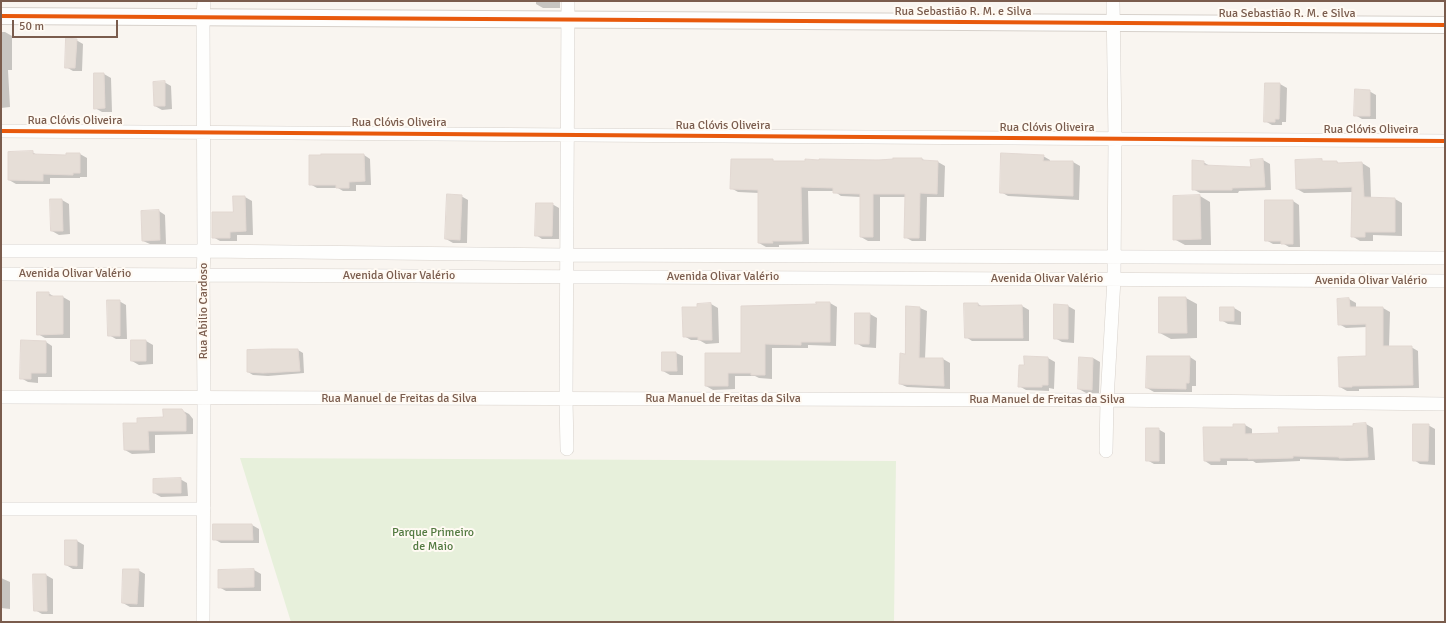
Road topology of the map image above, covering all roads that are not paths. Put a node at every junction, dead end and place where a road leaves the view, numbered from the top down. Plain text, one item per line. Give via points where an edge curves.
1 (204, 1) edge
2 (568, 1) edge
3 (1113, 1) edge
4 (1, 16) edge
5 (203, 17) junction
6 (568, 20) junction
7 (1113, 23) junction
8 (1445, 25) edge
9 (1, 131) edge
10 (204, 132) junction
11 (568, 134) junction
12 (1115, 138) junction
13 (1445, 141) edge
14 (1, 251) edge
15 (204, 251) junction
16 (567, 255) junction
17 (1114, 256) junction
18 (1445, 258) edge
19 (1, 274) edge
20 (203, 275) junction
21 (567, 276) junction
22 (1114, 279) junction
23 (1445, 281) edge
24 (1, 397) edge
25 (204, 398) junction
26 (566, 399) junction
27 (1107, 400) junction
28 (1445, 404) edge
29 (567, 449) dead end
30 (1106, 451) dead end
31 (1, 509) edge
32 (204, 509) junction
33 (203, 622) edge

1 - 5 street, Rua Abilio Cardoso
2 - 6 street
3 - 7 street
4 - 5 street, Rua Sebastião R. M. e Silva
5 - 6 street, Rua Sebastião R. M. e Silva
5 - 10 street, Rua Abilio Cardoso
6 - 7 street, Rua Sebastião R. M. e Silva
6 - 11 street
7 - 8 street, Rua Sebastião R. M. e Silva
7 - 12 street
9 - 10 street, Rua Clóvis Oliveira
10 - 11 street, Rua Clóvis Oliveira
10 - 15 street, Rua Abilio Cardoso
11 - 12 street, Rua Clóvis Oliveira
11 - 16 street
12 - 13 street, Rua Clóvis Oliveira
12 - 17 street
14 - 15 street
15 - 16 street
15 - 20 street, Rua Abilio Cardoso
16 - 17 street
16 - 21 street
17 - 18 street
17 - 22 street
19 - 20 street, Avenida Olivar Valério
20 - 21 street, Avenida Olivar Valério
20 - 25 street, Rua Abilio Cardoso
21 - 22 street, Avenida Olivar Valério
21 - 26 street
22 - 23 street, Avenida Olivar Valério
22 - 27 street
24 - 25 street, Rua Manuel de Freitas da Silva
25 - 26 street, Rua Manuel de Freitas da Silva
25 - 32 street, Rua Abilio Cardoso
26 - 27 street, Rua Manuel de Freitas da Silva
26 - 29 street
27 - 28 street, Rua Manuel de Freitas da Silva
27 - 30 street
31 - 32 street
32 - 33 street, Rua Abilio Cardoso

